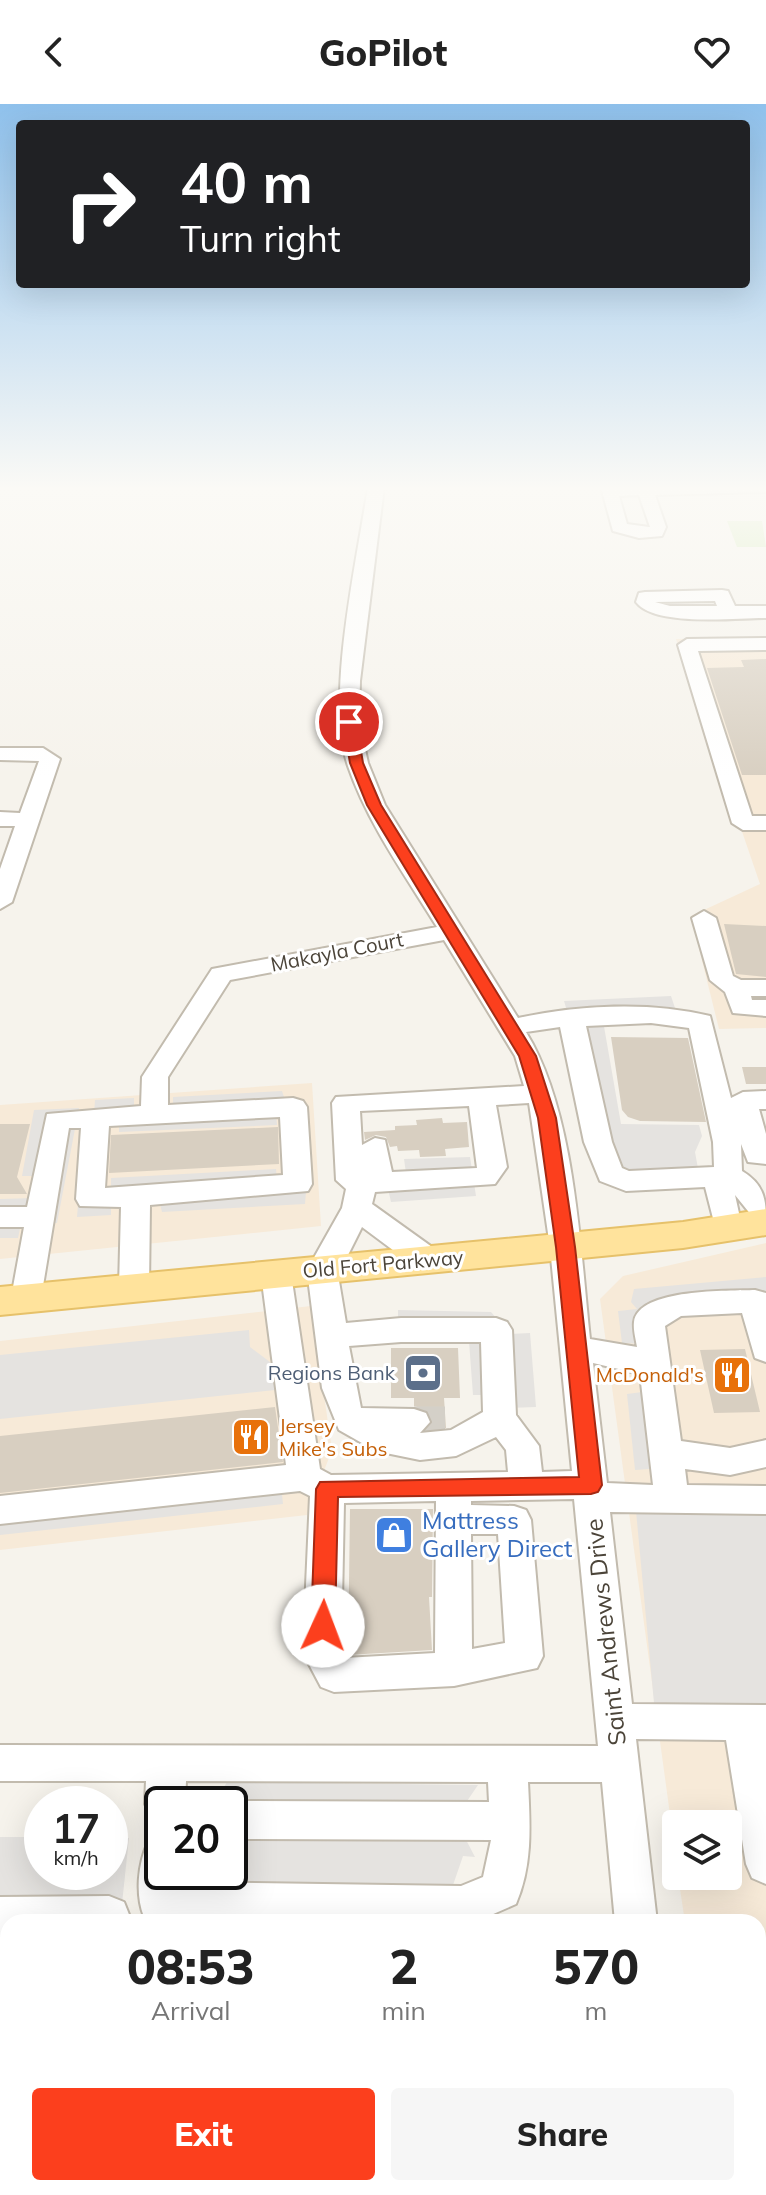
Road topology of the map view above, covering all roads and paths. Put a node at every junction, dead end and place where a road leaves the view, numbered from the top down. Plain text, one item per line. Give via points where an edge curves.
1 (363, 585) edge
2 (728, 612) dead end
3 (766, 612) edge
4 (766, 644) edge
5 (0, 754) edge
6 (0, 819) edge
7 (29, 820) junction
8 (766, 823) edge
9 (0, 902) edge
10 (704, 918) dead end
11 (452, 931) junction
12 (736, 988) junction
13 (766, 988) edge
14 (766, 1008) edge
15 (571, 1018) junction
16 (511, 1028) junction
17 (539, 1094) junction
18 (481, 1097) junction
19 (766, 1100) edge
20 (371, 1102) junction
21 (154, 1115) junction
22 (96, 1118) junction
23 (762, 1155) edge
24 (728, 1176) junction
25 (366, 1191) junction
26 (136, 1196) junction
27 (766, 1214) edge
28 (0, 1217) edge
29 (40, 1217) junction
30 (766, 1222) edge
31 (727, 1227) junction
32 (565, 1247) junction
33 (428, 1260) junction
34 (324, 1270) junction
35 (276, 1274) junction
36 (134, 1288) junction
37 (13, 1300) edge
38 (332, 1336) junction
39 (576, 1347) junction
40 (766, 1350) edge
41 (656, 1368) junction
42 (580, 1387) junction
43 (496, 1420) junction
44 (350, 1421) junction
45 (668, 1451) junction
46 (766, 1453) edge
47 (316, 1483) junction
48 (527, 1486) junction
49 (591, 1492) junction
50 (672, 1499) junction
51 (766, 1500) edge
52 (453, 1503) junction
53 (0, 1510) edge
54 (454, 1669) junction
55 (615, 1721) junction
56 (754, 1723) edge
57 (167, 1761) junction
58 (0, 1763) edge
59 (507, 1764) junction
60 (620, 1764) junction
61 (166, 1786) edge
62 (248, 1820) edge
63 (510, 1821) junction
64 (766, 1864) edge
65 (160, 1890) edge
66 (635, 1914) edge

1 - 11 street, Saint Andrews Drive via 350,681 349,722 357,763 374,805
2 - 3 street
4 - 8 street via 687,645 743,823
5 - 7 street via 43,754 50,759
6 - 7 street
7 - 9 street
10 - 12 street via 722,980
11 - 16 street, Saint Andrews Drive
11 - 21 street, Makayla Court via 221,974 155,1077
12 - 13 street
12 - 14 street via 742,1008
15 - 16 street
15 - 24 street via 610,1174 626,1181
15 - 24 street via 651,1015 701,1022 727,1142
16 - 17 street, Saint Andrews Drive via 528,1056
17 - 18 street
17 - 32 street, Saint Andrews Drive
18 - 20 street
18 - 25 street via 491,1173
19 - 23 street via 743,1101
20 - 25 street via 374,1139
20 - 25 street via 346,1103 350,1180
21 - 22 street
21 - 26 street via 293,1107 298,1184
22 - 26 street via 90,1199
22 - 29 street via 57,1120
24 - 27 street via 742,1184
24 - 31 street via 719,1185
25 - 33 street
25 - 34 street
26 - 36 street
28 - 29 street
29 - 37 street
30 - 31 main road, Old Fort Parkway
31 - 32 main road, Old Fort Parkway
32 - 33 main road, Old Fort Parkway
32 - 39 street, Saint Andrews Drive
33 - 34 main road, Old Fort Parkway
34 - 35 main road, Old Fort Parkway
34 - 38 street
35 - 36 main road, Old Fort Parkway
35 - 47 street
36 - 37 main road, Old Fort Parkway
38 - 43 street via 496,1330
38 - 44 street via 341,1403
39 - 41 street via 602,1356 639,1357
39 - 42 street, Saint Andrews Drive
40 - 41 street via 755,1301 675,1305 649,1321
41 - 42 street via 602,1372
41 - 45 street
42 - 49 street, Saint Andrews Drive
43 - 44 street
43 - 44 street via 453,1444 406,1446 376,1438
43 - 48 street via 522,1446
45 - 46 street via 703,1460
45 - 50 street
47 - 52 street
47 - 53 street
47 - 54 street via 322,1653 334,1675
48 - 49 street
48 - 52 street
49 - 50 street
49 - 55 street, Saint Andrews Drive
50 - 51 street
52 - 54 street
52 - 54 street via 514,1520 524,1656
55 - 56 street
55 - 60 street, Saint Andrews Drive
56 - 64 street
57 - 58 street
57 - 59 street
57 - 61 street
59 - 60 street
59 - 63 street
60 - 66 street, Saint Andrews Drive
62 - 63 street
63 - 65 street via 511,1845 501,1890 461,1907 159,1902

